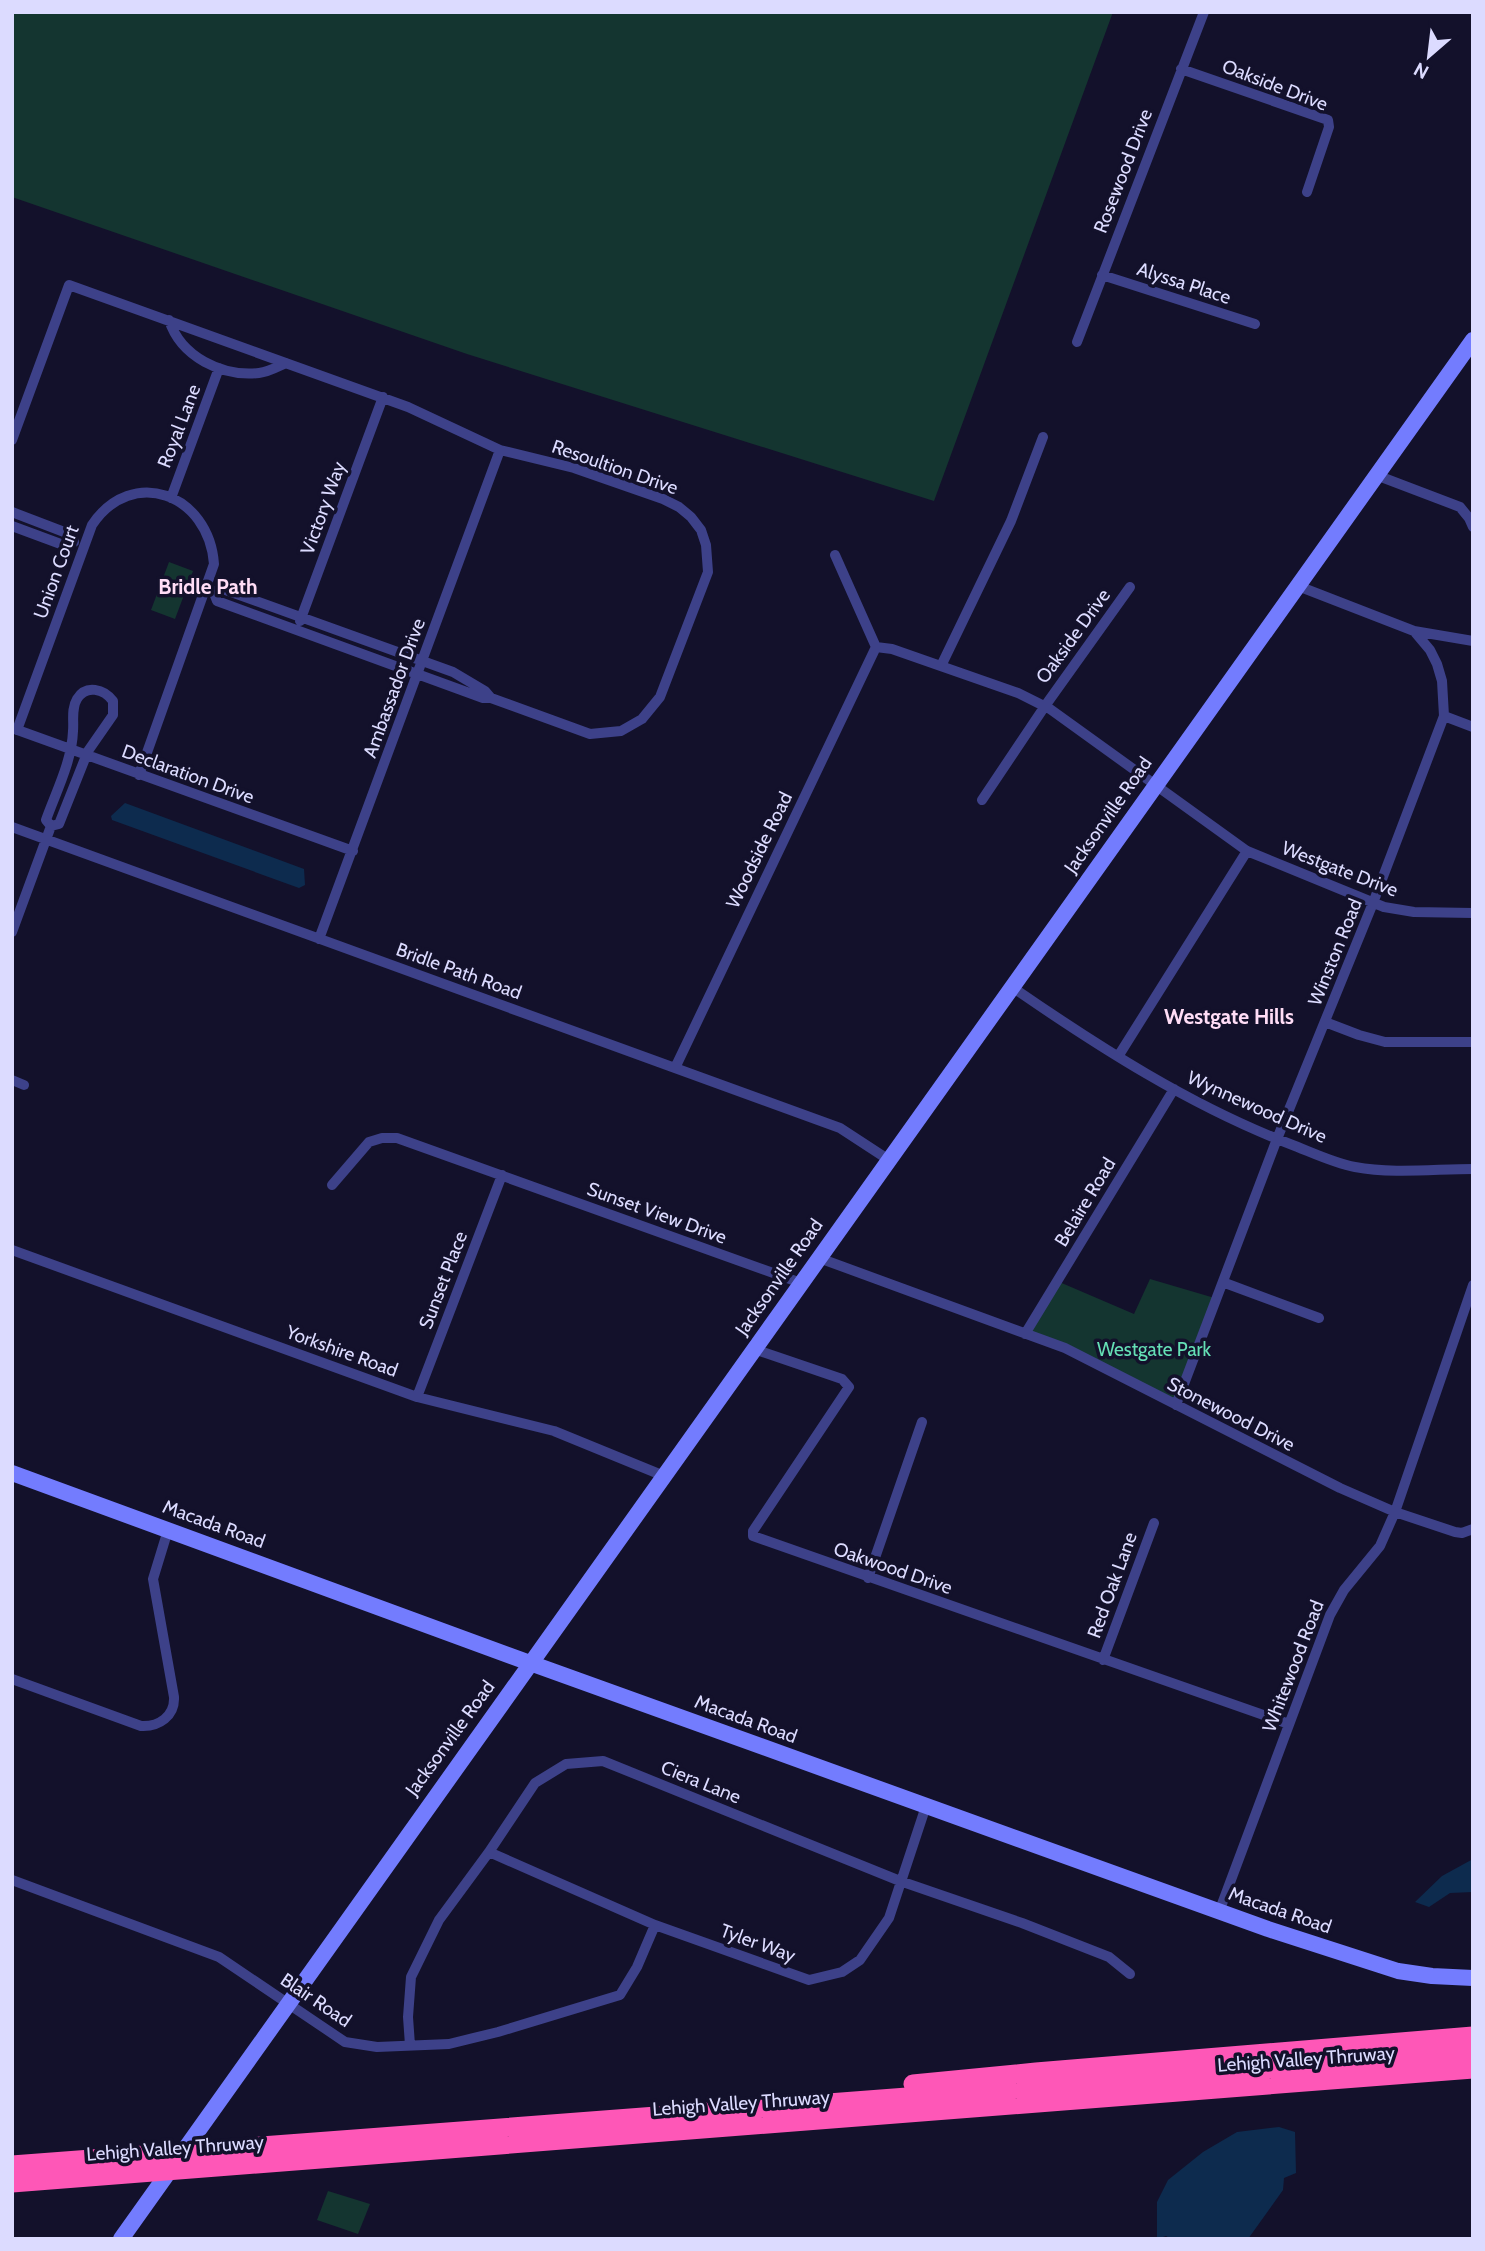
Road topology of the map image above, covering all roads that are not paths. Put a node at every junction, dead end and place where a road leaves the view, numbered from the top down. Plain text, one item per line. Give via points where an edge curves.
1 (1204, 12) edge
2 (1181, 69) junction
3 (1307, 192) dead end
4 (1102, 275) junction
5 (169, 320) junction
6 (1255, 324) dead end
7 (1473, 340) edge
8 (1077, 342) dead end
9 (286, 363) junction
10 (219, 368) junction
11 (383, 397) junction
12 (1043, 437) dead end
13 (12, 440) edge
14 (500, 450) junction
15 (1376, 475) junction
16 (171, 498) junction
17 (12, 512) edge
18 (12, 526) edge
19 (1473, 527) edge
20 (79, 544) junction
21 (835, 555) dead end
22 (1298, 586) junction
23 (1130, 587) dead end
24 (210, 591) junction
25 (302, 617) junction
26 (297, 630) junction
27 (1414, 631) junction
28 (1473, 641) edge
29 (876, 647) junction
30 (423, 661) junction
31 (941, 666) junction
32 (418, 674) junction
33 (491, 698) junction
34 (1045, 706) junction
35 (1444, 716) junction
36 (1473, 727) edge
37 (15, 729) edge
38 (70, 749) junction
39 (86, 755) junction
40 (139, 775) junction
41 (1156, 785) junction
42 (982, 800) dead end
43 (12, 827) edge
44 (51, 827) junction
45 (46, 839) junction
46 (353, 851) junction
47 (1247, 851) junction
48 (1373, 903) junction
49 (1473, 913) edge
50 (12, 932) edge
51 (320, 939) junction
52 (1012, 987) junction
53 (1325, 1022) junction
54 (1473, 1042) edge
55 (1119, 1055) junction
56 (675, 1068) junction
57 (12, 1080) edge
58 (24, 1085) dead end
59 (1174, 1089) junction
60 (1278, 1139) junction
61 (889, 1160) junction
62 (1473, 1169) edge
63 (502, 1175) junction
64 (332, 1185) dead end
65 (12, 1250) edge
66 (819, 1258) junction
67 (801, 1283) junction
68 (1224, 1283) junction
69 (1473, 1285) edge
70 (1471, 1298) edge
71 (1320, 1318) dead end
72 (1026, 1334) junction
73 (754, 1349) junction
74 (417, 1397) junction
75 (1176, 1405) junction
76 (922, 1422) dead end
77 (12, 1474) edge
78 (664, 1476) junction
79 (1395, 1512) junction
80 (1154, 1523) dead end
81 (168, 1530) junction
82 (1473, 1530) edge
83 (868, 1578) junction
84 (1104, 1660) junction
85 (530, 1663) junction
86 (12, 1679) edge
87 (1289, 1724) junction
88 (926, 1806) junction
89 (489, 1852) junction
90 (12, 1880) edge
91 (900, 1881) junction
92 (1219, 1912) junction
93 (655, 1925) junction
94 (1130, 1974) dead end
95 (1473, 1978) edge
96 (288, 2003) junction
97 (1473, 2025) edge
98 (1473, 2036) edge
99 (410, 2046) junction
100 (1292, 2052) junction
101 (1473, 2054) edge
102 (1473, 2069) edge
103 (1389, 2075) junction
104 (1473, 2079) edge
105 (620, 2120) junction
106 (176, 2162) junction
107 (12, 2165) edge
108 (12, 2183) edge
109 (121, 2239) edge

1 - 2 street, Rosewood Drive
2 - 3 street, Oakside Drive via 1328,120
2 - 4 street, Rosewood Drive
4 - 6 street, Alyssa Place
4 - 8 street, Rosewood Drive
5 - 9 street, Resoultion Drive
5 - 10 street via 186,350
5 - 13 street, Resoultion Drive via 69,285
7 - 15 street, Jacksonville Road
9 - 10 street via 261,373
9 - 11 street, Resoultion Drive
10 - 16 street, Royal Lane
11 - 14 street, Resoultion Drive
11 - 25 street, Victory Way
12 - 31 street via 1011,521
14 - 30 street, Ambassador Drive
14 - 33 street, Resoultion Drive via 586,472 672,503 701,530 708,567 660,697 633,726 590,734
15 - 19 street via 1460,507
15 - 22 street, Jacksonville Road
16 - 20 street, Union Court via 147,493 121,499 94,522
16 - 24 street via 198,516 209,536 214,564
17 - 20 street via 72,535
18 - 20 street via 66,546
20 - 37 street, Union Court
21 - 29 street
22 - 27 street
22 - 41 street, Jacksonville Road
23 - 34 street, Oakside Drive
24 - 25 street, Resoultion Drive via 220,588
24 - 26 street, Resoultion Drive via 218,601
24 - 40 street
25 - 26 street, Victory Way
25 - 30 street, Resoultion Drive
26 - 32 street, Resoultion Drive
27 - 28 street
27 - 35 street, Winston Road via 1437,664
29 - 31 street, Westgate Drive
29 - 56 street, Woodside Road
30 - 32 street, Ambassador Drive
30 - 33 street, Resoultion Drive via 461,676
31 - 34 street, Westgate Drive
32 - 33 street, Resoultion Drive
32 - 46 street, Ambassador Drive
34 - 41 street, Westgate Drive
34 - 42 street, Oakside Drive
35 - 36 street
35 - 48 street, Winston Road
37 - 38 street, Declaration Drive
38 - 39 street, Declaration Drive
38 - 39 street via 77,699 89,690 103,692 113,701 113,716
38 - 44 street via 46,820
39 - 40 street, Declaration Drive
39 - 44 street via 59,824
40 - 46 street, Declaration Drive
41 - 47 street, Westgate Drive
41 - 52 street, Jacksonville Road
43 - 45 street, Bridle Path Road
44 - 45 street
45 - 50 street
45 - 51 street, Bridle Path Road
46 - 51 street, Ambassador Drive
47 - 48 street, Westgate Drive
47 - 55 street
48 - 49 street, Westgate Drive via 1414,912
48 - 53 street, Winston Road
51 - 56 street, Bridle Path Road
52 - 55 street, Wynnewood Drive
52 - 61 street, Jacksonville Road
53 - 54 street via 1385,1042
53 - 60 street, Winston Road
55 - 59 street, Wynnewood Drive
56 - 61 street, Bridle Path Road via 840,1128
57 - 58 street
59 - 60 street, Wynnewood Drive
59 - 72 street, Belaire Road
60 - 62 street, Wynnewood Drive via 1364,1169
60 - 68 street, Winston Road
61 - 66 street, Jacksonville Road
63 - 64 street, Sunset View Drive via 417,1144 382,1138 369,1142
63 - 67 street, Sunset View Drive
63 - 74 street, Sunset Place
65 - 74 street, Yorkshire Road
66 - 67 street, Jacksonville Road
66 - 72 street, Stonewood Drive
67 - 73 street, Jacksonville Road
68 - 71 street
68 - 75 street, Winston Road
69 - 70 street, Whitewood Road
70 - 79 street, Whitewood Road
72 - 75 street, Stonewood Drive via 1065,1348
73 - 78 street, Jacksonville Road
73 - 83 street, Oakwood Drive via 842,1379 849,1387 753,1536
74 - 78 street, Yorkshire Road via 554,1431
75 - 79 street, Stonewood Drive
76 - 83 street
77 - 81 street, Macada Road
78 - 85 street, Jacksonville Road
79 - 82 street, Stonewood Drive via 1455,1532
79 - 87 street, Whitewood Road via 1380,1546 1336,1601
80 - 84 street, Red Oak Lane
81 - 85 street, Macada Road
81 - 86 street via 153,1580 174,1697 167,1717 154,1726 141,1726
83 - 84 street, Oakwood Drive
84 - 87 street, Oakwood Drive
85 - 88 street, Macada Road
85 - 96 street, Jacksonville Road
87 - 92 street, Whitewood Road
88 - 91 street, Tyler Way
88 - 92 street, Macada Road
89 - 91 street, Ciera Lane via 535,1783 566,1765 603,1761
89 - 93 street, Tyler Way
89 - 99 street, Ciera Lane via 439,1920 411,1977
90 - 96 street, Blair Road via 219,1957
91 - 93 street, Tyler Way via 888,1918 860,1961 842,1972 809,1980
91 - 94 street, Ciera Lane via 1109,1957
92 - 95 street, Macada Road via 1380,1966
93 - 99 street, Blair Road via 620,1995 449,2044
96 - 99 street, Blair Road via 345,2042
96 - 109 street, Jacksonville Road
97 - 100 highway
98 - 100 highway
100 - 105 highway via 1036,2071
101 - 105 highway, Lehigh Valley Thruway
102 - 103 highway, Lehigh Valley Thruway
103 - 104 highway
103 - 106 highway, Lehigh Valley Thruway
105 - 106 highway, Lehigh Valley Thruway via 192,2151
106 - 107 highway, Lehigh Valley Thruway
106 - 108 highway, Lehigh Valley Thruway via 159,2172

